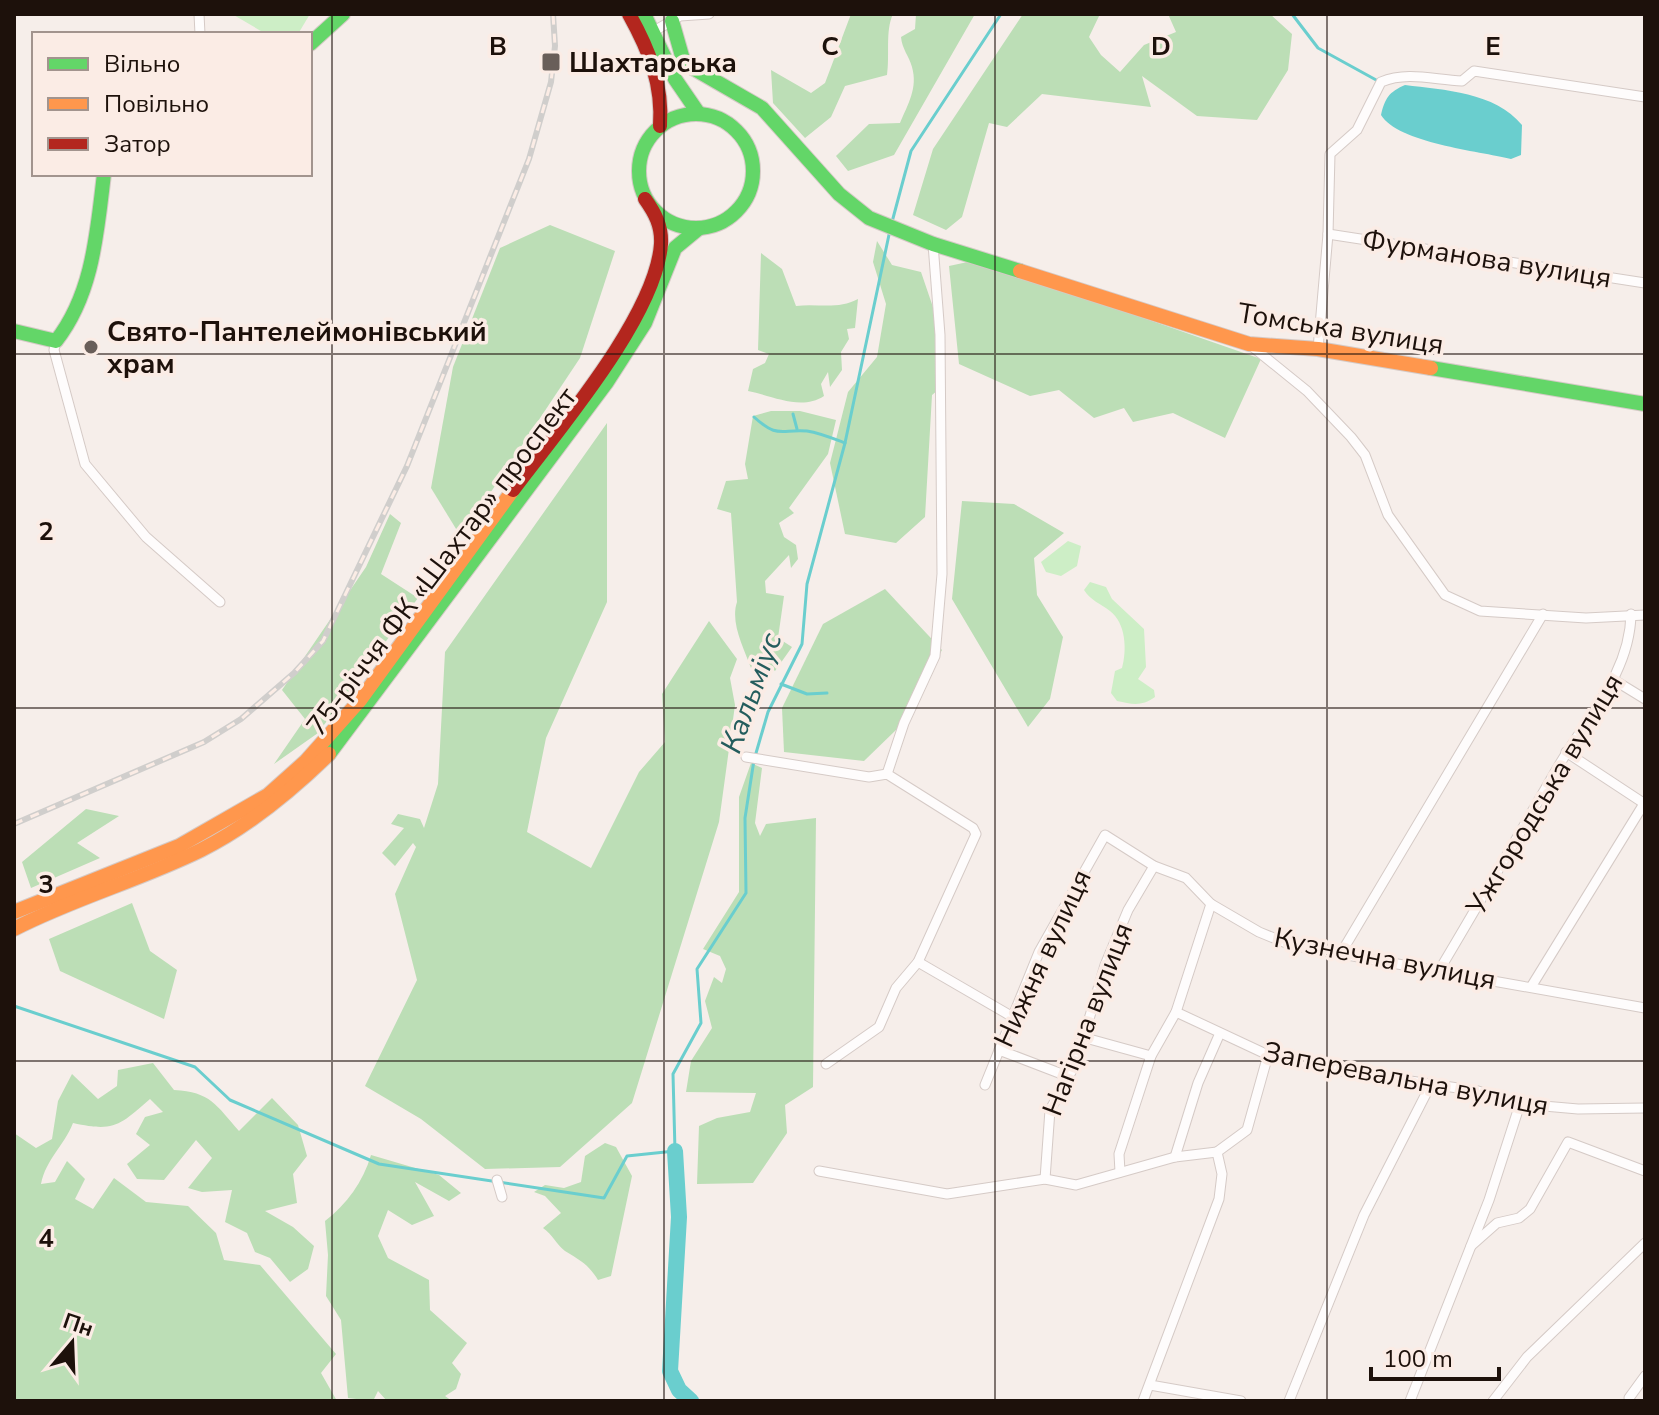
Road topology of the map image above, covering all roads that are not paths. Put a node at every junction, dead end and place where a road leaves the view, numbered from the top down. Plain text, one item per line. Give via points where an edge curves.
1 (343, 14) edge
2 (629, 14) edge
3 (644, 14) edge
4 (709, 14) edge
5 (672, 21) junction
6 (649, 34) junction
7 (312, 42) edge
8 (1645, 97) edge
9 (699, 114) junction
10 (660, 126) junction
11 (104, 176) edge
12 (645, 199) junction
13 (698, 229) junction
14 (1328, 234) junction
15 (933, 244) junction
16 (1645, 283) edge
17 (14, 331) edge
18 (56, 341) junction
19 (1249, 344) junction
20 (1318, 349) junction
21 (1645, 404) edge
22 (220, 602) dead end
23 (1543, 614) junction
24 (1631, 614) junction
25 (1645, 615) edge
26 (1614, 680) junction
27 (1645, 699) edge
28 (1566, 752) junction
29 (746, 757) dead end
30 (887, 774) junction
31 (1645, 803) edge
32 (1105, 835) joint
33 (1154, 866) junction
34 (1211, 904) junction
35 (14, 912) edge
36 (14, 929) edge
37 (1341, 953) junction
38 (918, 962) junction
39 (1440, 969) junction
40 (1531, 987) junction
41 (1645, 1008) edge
42 (1176, 1012) junction
43 (1011, 1016) junction
44 (1220, 1033) junction
45 (1082, 1037) junction
46 (999, 1050) junction
47 (1268, 1055) junction
48 (1151, 1056) junction
49 (826, 1064) dead end
50 (1067, 1076) junction
51 (1431, 1084) junction
52 (985, 1085) dead end
53 (1520, 1104) junction
54 (1645, 1108) edge
55 (1217, 1152) junction
56 (1175, 1157) junction
57 (819, 1171) dead end
58 (1645, 1171) edge
59 (1120, 1172) junction
60 (1045, 1179) junction
61 (497, 1180) dead end
62 (502, 1197) dead end
63 (1645, 1243) edge
64 (1469, 1248) junction
65 (1645, 1376) edge
66 (1150, 1385) junction
67 (1496, 1400) edge
68 (1628, 1400) edge
69 (1143, 1401) edge
70 (1241, 1401) edge
71 (1289, 1401) edge
72 (1410, 1401) edge

1 - 7 main road
2 - 6 main road
3 - 6 main road
4 - 5 street
5 - 6 street
5 - 15 main road, Томська вулиця via 684,63 762,108 839,194 878,222
6 - 9 main road via 672,80
6 - 10 main road via 661,90
8 - 14 street via 1474,71 1462,81 1415,75 1381,82 1357,130 1330,154
9 - 10 main road
9 - 13 main road via 715,117 741,135 749,149 753,180 749,195 728,219
10 - 12 main road via 649,138 638,168
11 - 18 main road via 94,244 74,318
12 - 13 main road via 668,221
12 - 35 main road, 75-річчя ФК «Шахтар» проспект via 661,232 651,276 619,342 336,731 268,795 227,821 179,846
13 - 36 main road, 75-річчя ФК «Шахтар» проспект via 675,248 656,300 630,347 338,745 305,778 231,834
14 - 16 street, Фурманова вулиця
14 - 20 street
15 - 19 main road, Томська вулиця
15 - 30 street via 940,335 942,574 935,656
17 - 18 main road
18 - 22 street via 57,363 85,464 146,537
19 - 20 main road, Томська вулиця
19 - 23 street via 1307,391 1351,437 1365,455 1388,515 1445,595 1480,611
20 - 21 main road, Томська вулиця
23 - 24 street
23 - 37 street
24 - 25 street
24 - 26 street, Ужгородська вулиця via 1631,636
26 - 27 street
26 - 28 street, Ужгородська вулиця
28 - 31 street
28 - 39 street, Ужгородська вулиця
29 - 30 street via 869,777
30 - 38 street via 976,834
31 - 40 street
32 - 33 street, Кузнечна вулиця
32 - 43 street, Нижня вулиця via 1039,952
33 - 34 street, Кузнечна вулиця via 1186,878
33 - 45 street, Нагірна вулиця via 1111,951
34 - 37 street, Кузнечна вулиця via 1291,945
34 - 42 street
37 - 39 street, Кузнечна вулиця
38 - 43 street
38 - 49 street via 896,988 879,1027
39 - 40 street, Кузнечна вулиця
40 - 41 street, Кузнечна вулиця
42 - 44 street, Заперевальна вулиця
42 - 48 street
43 - 46 street, Нижня вулиця
44 - 47 street, Заперевальна вулиця
44 - 56 street
45 - 48 street
45 - 50 street, Нагірна вулиця
46 - 50 street
46 - 52 street, Нижня вулиця
47 - 51 street, Заперевальна вулиця
47 - 55 street via 1247,1130
48 - 59 street via 1119,1154
50 - 60 street, Нагірна вулиця via 1050,1110
51 - 53 street, Заперевальна вулиця
51 - 71 street via 1364,1215
53 - 54 street, Заперевальна вулиця
53 - 64 street
55 - 56 street
55 - 66 street via 1222,1174 1219,1199
56 - 59 street
57 - 60 street via 947,1194
58 - 64 street via 1568,1142 1530,1209 1497,1223
59 - 60 street via 1076,1185
61 - 62 street
63 - 67 street via 1527,1357
64 - 72 street
65 - 68 street
66 - 69 street
66 - 70 street

